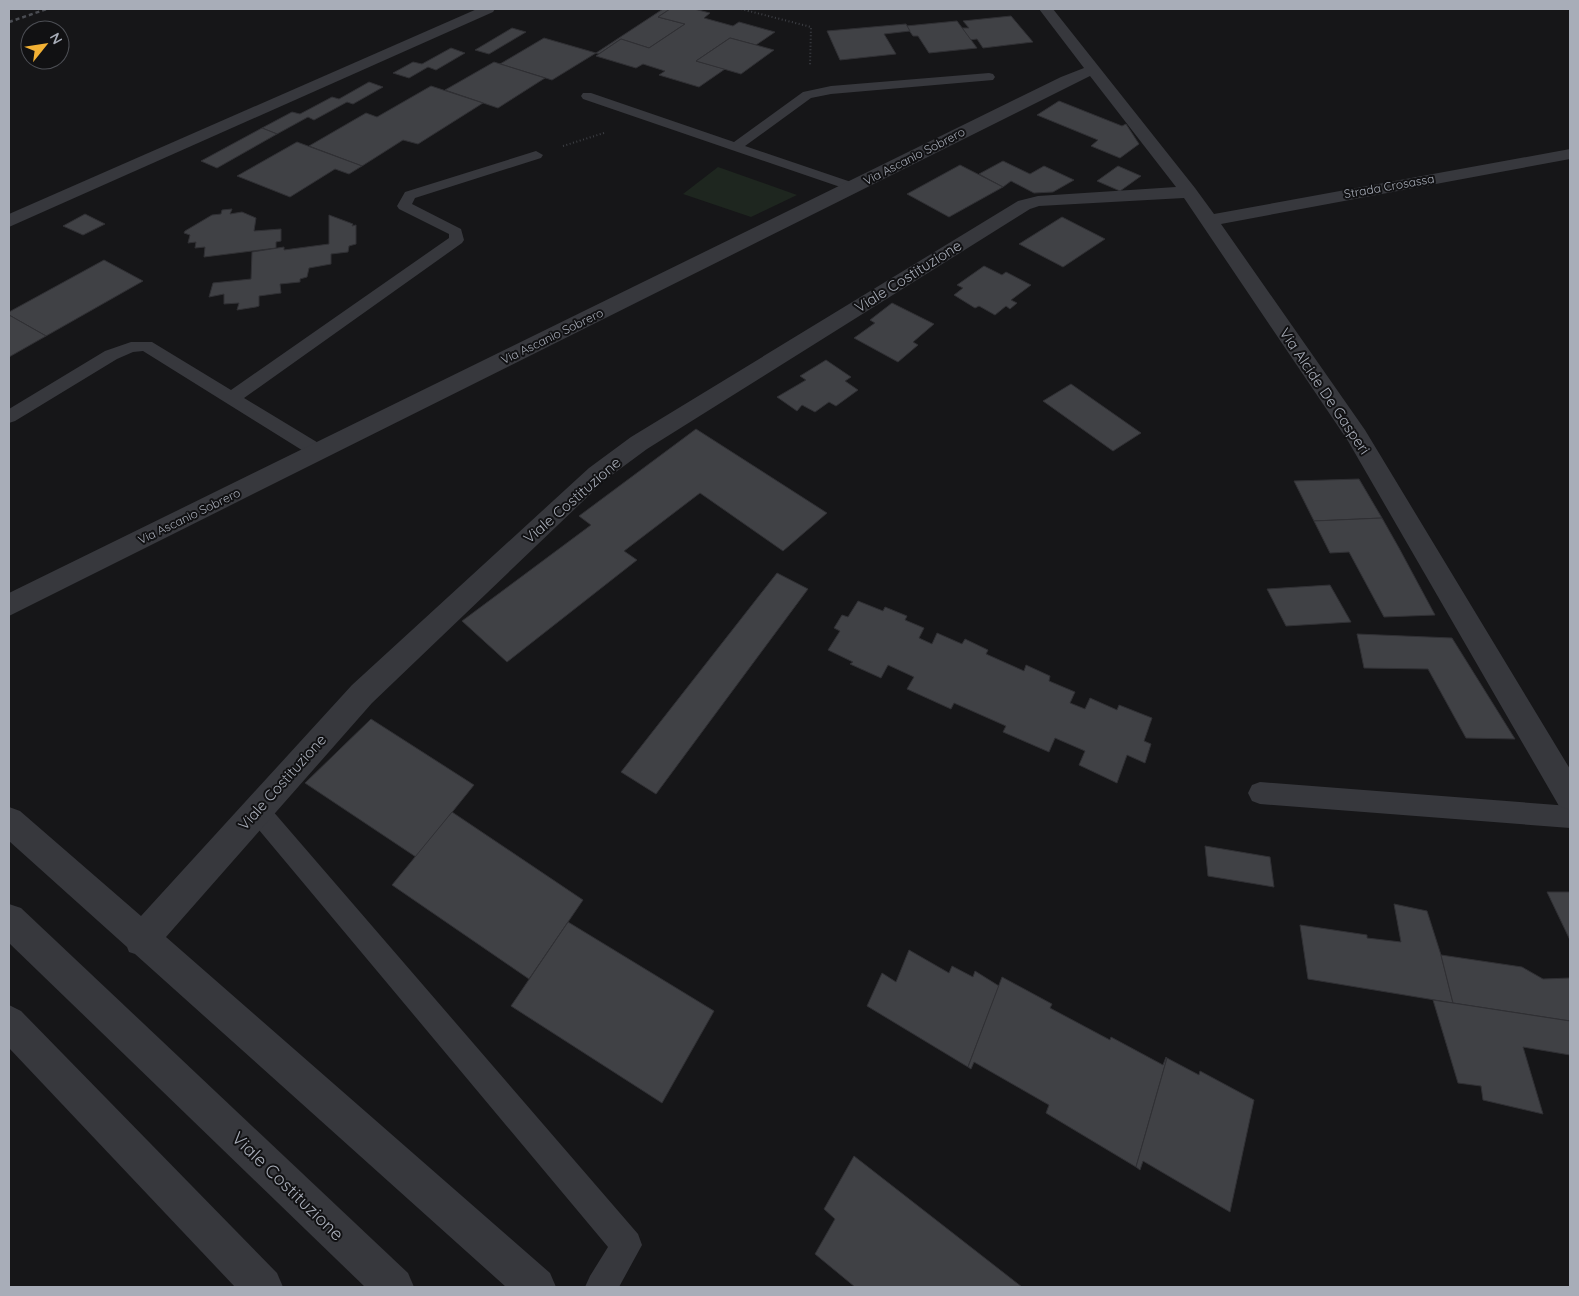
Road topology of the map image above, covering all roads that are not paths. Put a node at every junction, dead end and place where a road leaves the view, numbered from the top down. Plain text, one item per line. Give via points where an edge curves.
1 (488, 9) edge
2 (1046, 9) edge
3 (1094, 69) junction
4 (989, 77) dead end
5 (587, 96) dead end
6 (735, 147) junction
7 (1570, 154) edge
8 (536, 155) road end
9 (852, 187) junction
10 (1189, 192) junction
11 (9, 220) edge
12 (1209, 221) junction
13 (232, 398) junction
14 (9, 417) edge
15 (319, 452) junction
16 (9, 605) edge
17 (1260, 793) dead end
18 (1570, 796) edge
19 (257, 810) junction
20 (1570, 817) edge
21 (9, 821) edge
22 (9, 920) edge
23 (141, 940) junction
24 (9, 1023) edge
25 (263, 1287) edge
26 (394, 1287) edge
27 (536, 1287) edge
28 (600, 1287) edge

1 - 11 street
2 - 3 street, Via Alcide De Gasperi
3 - 9 street, Via Ascanio Sobrero
3 - 10 street, Via Alcide De Gasperi
4 - 6 lane via 831,90 807,95
5 - 6 lane
6 - 9 lane
7 - 12 street, Strada Crosassa
8 - 13 lane via 410,195 404,206 456,232 457,240
9 - 15 street, Via Ascanio Sobrero
10 - 12 street, Via Alcide De Gasperi
10 - 19 street, Viale Costituzione via 1038,201 1024,205 639,443 597,474 362,694
12 - 18 street, Via Alcide De Gasperi via 1357,436
13 - 14 lane via 146,346 131,346 111,354
13 - 15 lane
15 - 16 street, Via Ascanio Sobrero
17 - 20 lane
19 - 23 street, Viale Costituzione
19 - 28 lane via 627,1245
21 - 23 street
22 - 26 street, Viale Costituzione
23 - 27 street
24 - 25 street

